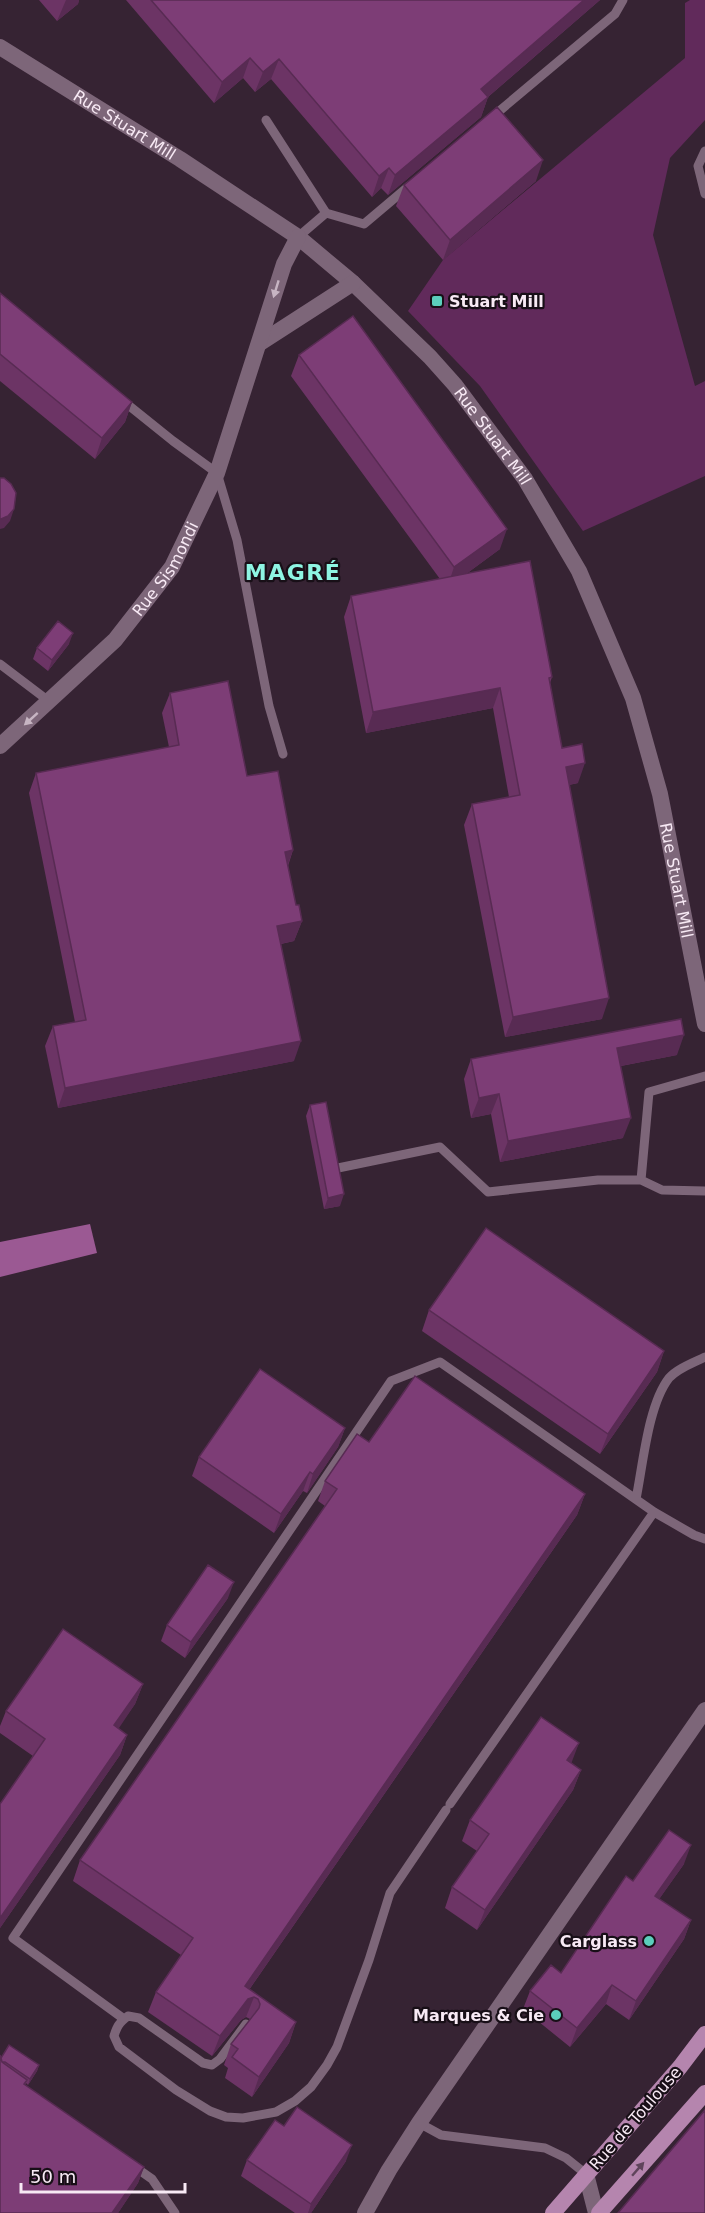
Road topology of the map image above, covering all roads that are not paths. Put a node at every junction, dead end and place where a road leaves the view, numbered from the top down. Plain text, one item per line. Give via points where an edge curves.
1 (622, 0) edge
2 (0, 47) edge
3 (266, 120) dead end
4 (480, 127) edge
5 (705, 151) edge
6 (417, 179) edge
7 (705, 194) edge
8 (326, 213) junction
9 (298, 237) junction
10 (353, 283) junction
11 (260, 343) junction
12 (116, 395) edge
13 (217, 473) junction
14 (0, 664) edge
15 (56, 696) junction
16 (0, 746) edge
17 (283, 754) dead end
18 (699, 963) edge
19 (705, 1024) edge
20 (705, 1076) edge
21 (338, 1168) edge
22 (641, 1180) junction
23 (705, 1191) edge
24 (705, 1357) edge
25 (636, 1499) junction
26 (654, 1512) junction
27 (705, 1539) edge
28 (705, 1710) edge
29 (124, 2019) junction
30 (246, 2024) edge
31 (705, 2034) edge
32 (705, 2094) edge
33 (419, 2123) junction
34 (123, 2159) edge
35 (586, 2174) junction
36 (176, 2213) edge
37 (365, 2213) edge
38 (553, 2213) edge
39 (598, 2213) edge

1 - 4 lane via 615,14
2 - 9 street, Rue Stuart Mill
3 - 8 lane
5 - 7 lane via 698,166
6 - 8 lane via 364,224
8 - 9 lane
9 - 10 street, Rue Stuart Mill
9 -> 11 street, Rue Sismondi via 284,264
10 - 11 street
10 - 18 street, Rue Stuart Mill via 455,385 525,479 579,571 633,698
11 - 13 street, Rue Sismondi
12 - 13 lane
13 - 15 street, Rue Sismondi via 172,567 115,640
13 - 17 lane via 237,540 269,706
14 - 15 lane
15 -> 16 street, Rue Sismondi
18 - 19 street, Rue Stuart Mill
20 - 22 lane via 649,1092
21 - 22 lane via 440,1147 488,1192 598,1180
22 - 23 lane via 662,1190
24 - 25 lane via 670,1377 656,1400
25 - 26 lane
25 - 29 lane via 440,1362 391,1381 13,1938
26 - 27 lane
26 - 29 lane via 390,1893 337,2047 310,2087 276,2112 226,2117 176,2090 119,2048 114,2036 117,2024
28 - 33 street
29 - 30 lane via 139,2018 203,2063 212,2065
31 - 35 main road, Rue de Toulouse
39 -> 32 main road, Rue de Toulouse
33 - 35 lane via 441,2136 545,2148
33 - 37 street
34 - 36 lane via 152,2179
35 - 38 main road, Rue de Toulouse
35 - 39 street, Rue de Toulouse

